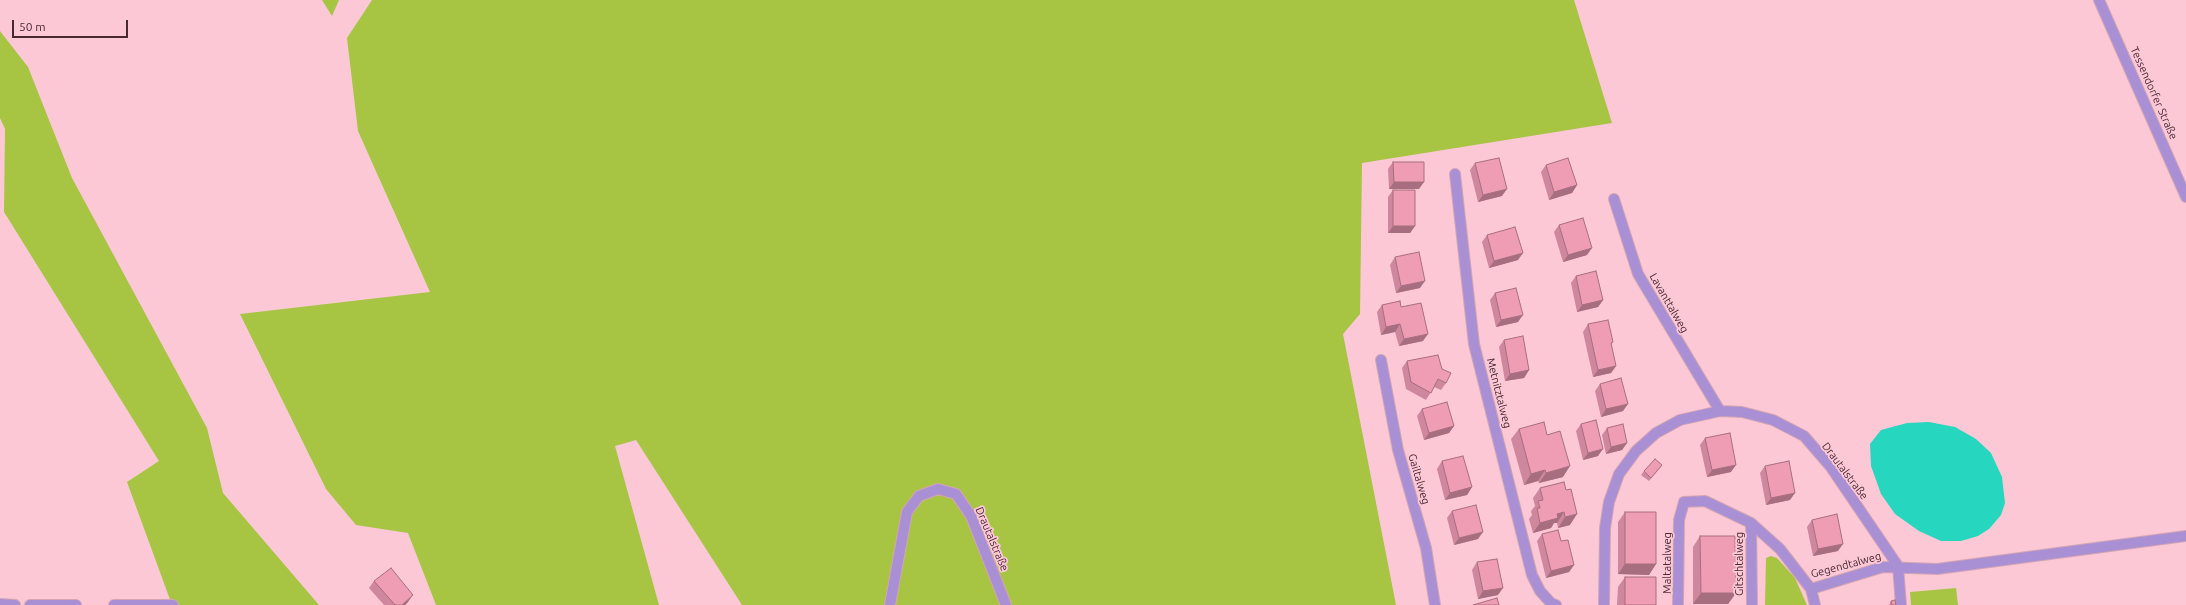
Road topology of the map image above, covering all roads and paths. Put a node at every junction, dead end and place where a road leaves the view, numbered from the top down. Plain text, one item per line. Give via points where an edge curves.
1 (2099, 0) edge
2 (1455, 174) dead end
3 (2186, 197) edge
4 (1614, 199) dead end
5 (1380, 360) dead end
6 (1720, 411) junction
7 (1679, 520) joint
8 (1751, 523) junction
9 (2186, 536) edge
10 (1898, 566) junction
11 (1811, 589) junction
12 (0, 604) edge
13 (15, 605) edge
14 (30, 605) edge
15 (76, 605) edge
16 (114, 605) edge
17 (173, 605) edge
18 (890, 605) edge
19 (1006, 605) edge
20 (1435, 605) edge
21 (1556, 605) edge
22 (1604, 605) edge
23 (1678, 605) edge
24 (1752, 605) edge
25 (1815, 605) edge
26 (1901, 605) edge

1 - 3 street, Tessendorfer Straße
2 - 21 street, Metnitztalweg via 1474,344 1532,575 1540,591
4 - 6 street, Lavanttalweg via 1638,274
5 - 20 street, Gailtalweg via 1398,450 1426,548
6 - 10 street, Drautalstraße via 1742,412 1773,420 1804,436 1830,466
6 - 22 street, Drautalstraße via 1680,420 1656,432 1636,451 1619,474 1609,502 1605,528
7 - 8 street, Gegendtalweg via 1684,502 1705,501
7 - 23 street, Maltatalweg
8 - 11 street, Gegendtalweg via 1780,549
8 - 24 street, Gitschtalweg
9 - 10 street via 1937,569
10 - 11 street, Gegendtalweg via 1883,567
10 - 26 street
11 - 25 street
12 - 13 street
14 - 15 street
16 - 17 street
18 - 19 street, Drautalstraße via 907,512 919,496 938,489 956,494 971,516

